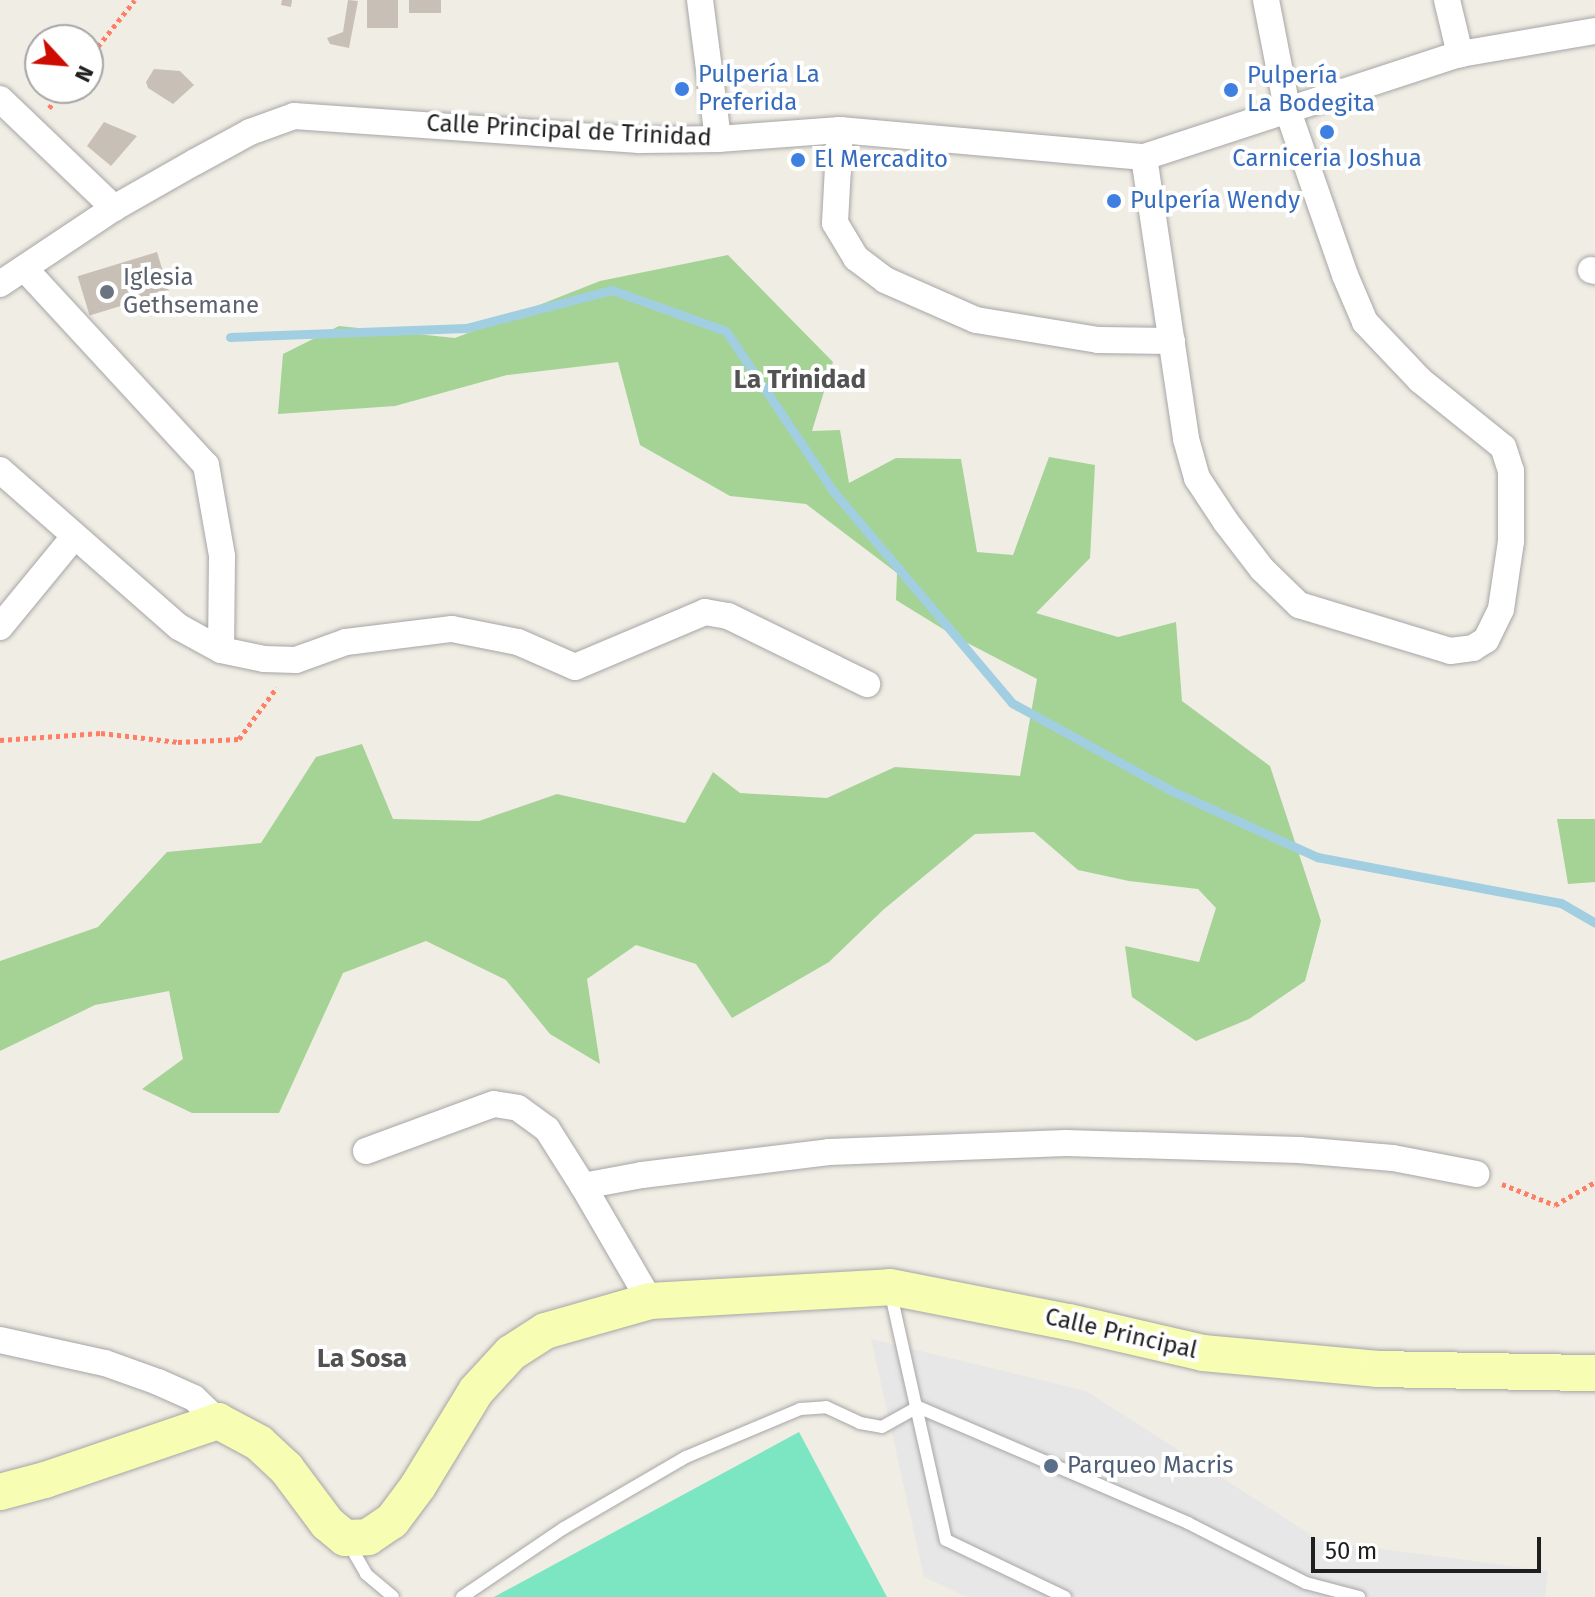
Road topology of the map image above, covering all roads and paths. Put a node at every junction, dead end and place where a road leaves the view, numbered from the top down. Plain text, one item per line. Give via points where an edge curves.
1 (135, 0) edge
2 (700, 0) edge
3 (1266, 0) edge
4 (1447, 0) edge
5 (1595, 31) edge
6 (104, 39) edge
7 (1460, 54) junction
8 (0, 99) edge
9 (1287, 108) junction
10 (840, 130) junction
11 (718, 139) junction
12 (1144, 157) junction
13 (114, 208) junction
14 (25, 269) junction
15 (0, 284) edge
16 (1172, 341) junction
17 (0, 470) edge
18 (74, 537) junction
19 (0, 627) edge
20 (221, 650) junction
21 (296, 660) junction
22 (867, 684) dead end
23 (0, 740) edge
24 (366, 1151) dead end
25 (1476, 1174) joint
26 (1595, 1182) edge
27 (583, 1186) junction
28 (890, 1287) junction
29 (650, 1301) junction
30 (0, 1340) edge
31 (1595, 1373) edge
32 (918, 1407) junction
33 (218, 1421) junction
34 (0, 1492) edge
35 (345, 1538) junction
36 (393, 1597) edge
37 (462, 1597) edge
38 (1065, 1597) edge
39 (1359, 1597) edge

1 - 6 path
2 - 11 street
3 - 9 street
4 - 7 street
5 - 7 street, Calle Principal de Trinidad
7 - 9 street, Calle Principal de Trinidad
8 - 13 street
9 - 12 street, Calle Principal de Trinidad
9 - 16 street via 1365,322 1420,380 1503,447 1511,471 1511,541 1501,609 1486,640 1450,651 1299,605 1262,569 1197,478
10 - 11 street, Calle Principal de Trinidad
10 - 12 street, Calle Principal de Trinidad
10 - 16 street via 835,223 856,258 885,280 976,320 1098,340
11 - 13 street, Calle Principal de Trinidad via 639,140 294,116 250,132
12 - 16 street
13 - 14 street, Calle Principal de Trinidad
14 - 15 street, Calle Principal de Trinidad
14 - 20 street via 206,465 222,556
17 - 18 street
18 - 19 street
18 - 20 street via 179,627
20 - 21 street
21 - 22 street via 346,642 452,629 518,642 575,667 705,612 728,616
21 - 23 path via 239,739 178,742 101,733
24 - 27 street via 494,1104 518,1108 547,1129
25 - 26 path via 1555,1205
25 - 27 street via 1393,1158 1299,1150 1066,1143 829,1152
27 - 29 street
28 - 29 street, Calle Principal
28 - 31 street, Calle Principal via 1203,1353 1378,1369
28 - 32 lane
29 - 35 street, Calle Principal via 545,1331 511,1353 476,1391 392,1521 368,1537
30 - 33 street via 105,1363 158,1382 194,1398
32 - 37 lane via 882,1427 826,1407 800,1409 686,1457 564,1528
32 - 38 lane via 946,1540
32 - 39 lane via 1188,1523 1306,1583
33 - 34 street
33 - 35 street via 259,1443
35 - 36 lane via 366,1574

